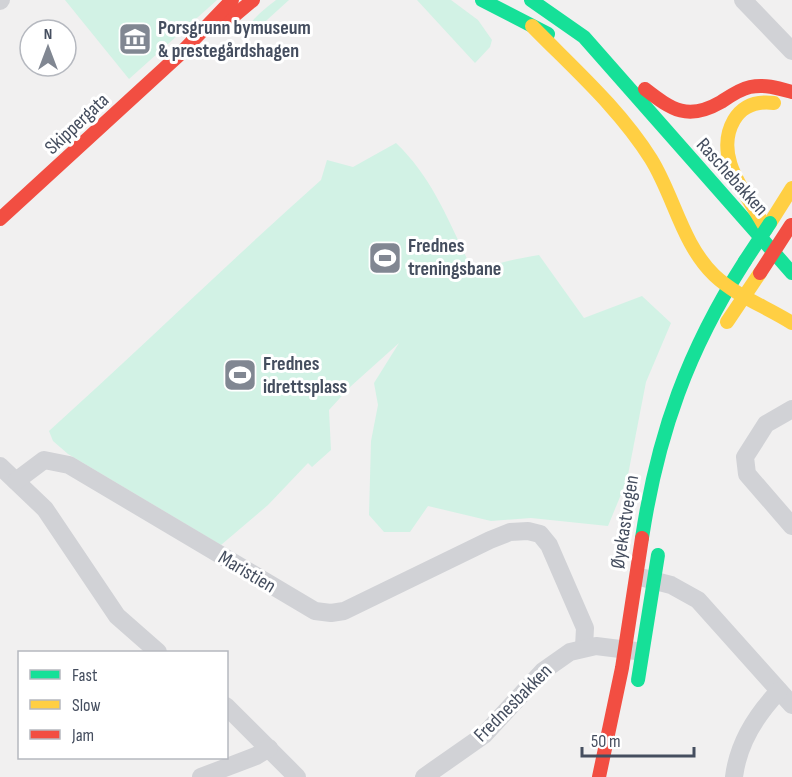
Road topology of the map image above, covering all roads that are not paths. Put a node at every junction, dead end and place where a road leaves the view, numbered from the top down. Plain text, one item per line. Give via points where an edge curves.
1 (232, 0) edge
2 (253, 0) edge
3 (482, 0) edge
4 (531, 0) edge
5 (743, 0) edge
6 (532, 26) junction
7 (584, 37) junction
8 (792, 51) edge
9 (179, 55) junction
10 (792, 92) edge
11 (644, 107) junction
12 (790, 109) dead end
13 (792, 188) edge
14 (0, 219) edge
15 (792, 225) edge
16 (686, 232) junction
17 (780, 260) junction
18 (792, 273) edge
19 (700, 279) dead end
20 (729, 285) junction
21 (746, 294) junction
22 (706, 299) dead end
23 (707, 322) junction
24 (792, 323) edge
25 (792, 409) edge
26 (673, 459) dead end
27 (0, 466) edge
28 (16, 481) junction
29 (792, 526) edge
30 (660, 545) dead end
31 (636, 577) junction
32 (655, 579) junction
33 (584, 647) junction
34 (625, 650) junction
35 (157, 651) edge
36 (643, 653) junction
37 (779, 691) junction
38 (634, 697) dead end
39 (792, 705) edge
40 (228, 708) edge
41 (269, 748) junction
42 (201, 777) edge
43 (297, 777) edge
44 (424, 777) edge
45 (599, 777) edge
46 (734, 777) edge

1 - 9 main road, Skippergata
2 - 9 main road, Skippergata
3 - 6 main road, Raschebakken
4 - 7 main road, Raschebakken
5 - 8 street
6 - 11 main road, Raschebakken via 578,52
6 - 16 main road via 627,123 664,182
7 - 10 main road via 659,103 682,114 702,112 749,86 772,86
7 - 11 main road, Raschebakken
9 - 14 main road, Skippergata
11 - 17 main road, Raschebakken
12 - 17 main road via 765,102 743,108 732,122 726,146 734,174 758,208
13 - 20 main road, Øyekastvegen, bridge
15 - 21 main road, bridge
16 - 19 main road
16 - 20 main road via 707,267
17 - 18 main road, Raschebakken
20 - 21 main road
20 - 23 main road, Øyekastvegen
21 - 24 main road
21 - 26 main road via 698,374
22 - 23 main road
23 - 31 main road, Øyekastvegen via 666,421
25 - 29 street via 766,424 745,457 747,474
27 - 28 street
28 - 33 street, Maristien via 44,460 69,465 256,578 324,613 344,610 490,540 522,530 534,532 546,540 585,628
28 - 35 street via 45,509 117,616
30 - 32 main road, Øyekastvegen
31 - 32 street
31 - 34 main road, Øyekastvegen
32 - 36 main road, Øyekastvegen
32 - 37 street via 698,600
33 - 34 street
33 - 44 street, Frednesbakken via 553,662 484,735
34 - 36 street
34 - 45 main road, Øyekastvegen
36 - 38 main road, Øyekastvegen
37 - 39 street
37 - 46 street via 751,729 738,756
40 - 41 street
41 - 42 street
41 - 43 street

